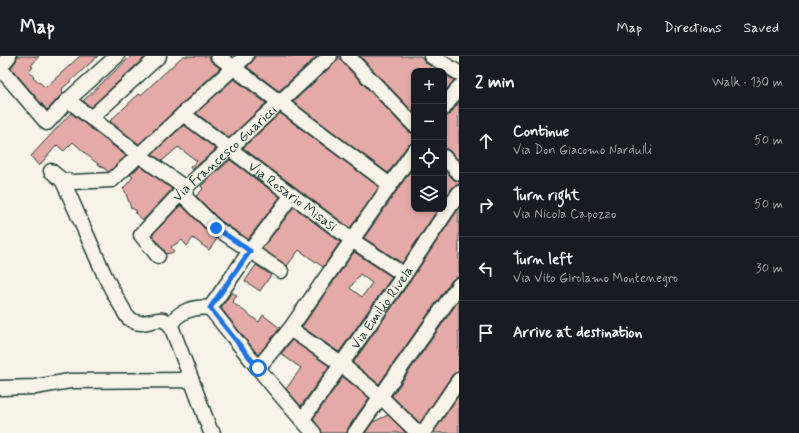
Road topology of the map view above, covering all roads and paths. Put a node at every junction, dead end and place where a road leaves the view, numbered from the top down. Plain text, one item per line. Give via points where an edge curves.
1 (10, 56) edge
2 (117, 56) edge
3 (159, 56) edge
4 (218, 56) edge
5 (246, 56) edge
6 (330, 56) edge
7 (348, 56) edge
8 (431, 56) edge
9 (455, 66) edge
10 (0, 68) edge
11 (233, 68) junction
12 (459, 87) edge
13 (68, 100) junction
14 (280, 102) junction
15 (447, 104) edge
16 (183, 114) junction
17 (91, 118) junction
18 (411, 122) edge
19 (230, 149) junction
20 (139, 155) junction
21 (411, 155) edge
22 (447, 160) edge
23 (51, 171) dead end
24 (459, 173) edge
25 (62, 180) junction
26 (390, 185) junction
27 (185, 188) junction
28 (459, 193) edge
29 (292, 195) junction
30 (352, 240) junction
31 (250, 251) junction
32 (158, 256) dead end
33 (281, 271) dead end
34 (404, 275) junction
35 (459, 285) edge
36 (210, 308) junction
37 (171, 326) junction
38 (290, 330) junction
39 (341, 364) junction
40 (258, 368) junction
41 (459, 380) edge
42 (192, 381) junction
43 (0, 388) edge
44 (381, 397) junction
45 (302, 420) junction
46 (213, 433) edge
47 (314, 433) edge
48 (355, 433) edge
49 (418, 433) edge
50 (423, 433) edge

1 - 10 street
2 - 13 street
3 - 17 street
4 - 11 street
5 - 11 street
6 - 14 street, Via Francesco Guaricci
7 - 18 street
8 - 9 street
10 - 13 street via 47,123
11 - 14 street
11 - 16 street
12 - 15 street
13 - 17 street
14 - 19 street, Via Francesco Guaricci
14 - 26 street
16 - 19 street, Via Rosario Misasi
16 - 20 street
17 - 20 street
19 - 27 street, Via Francesco Guaricci
19 - 29 street, Via Rosario Misasi
20 - 25 street via 112,180
20 - 27 street
21 - 26 street
22 - 24 street
23 - 25 street
25 - 37 street via 114,295 128,318 140,324 163,320
26 - 30 street
27 - 31 street via 186,198 216,228
27 - 32 street, Via Francesco Guaricci via 141,235
28 - 34 street, Via Emilio Rivela
29 - 30 street, Via Rosario Misasi
29 - 31 street
30 - 34 street, Via Rosario Misasi
30 - 38 street
31 - 33 street
31 - 36 street
34 - 39 street, Via Emilio Rivela
35 - 44 street
36 - 37 street via 196,308 184,312
36 - 40 street
37 - 42 street
38 - 39 street
38 - 40 street
39 - 44 street
39 - 45 street, Via Emilio Rivela
40 - 45 street
41 - 50 street
42 - 43 street via 70,381 35,387
42 - 46 street
44 - 48 street
44 - 49 street
45 - 47 street

